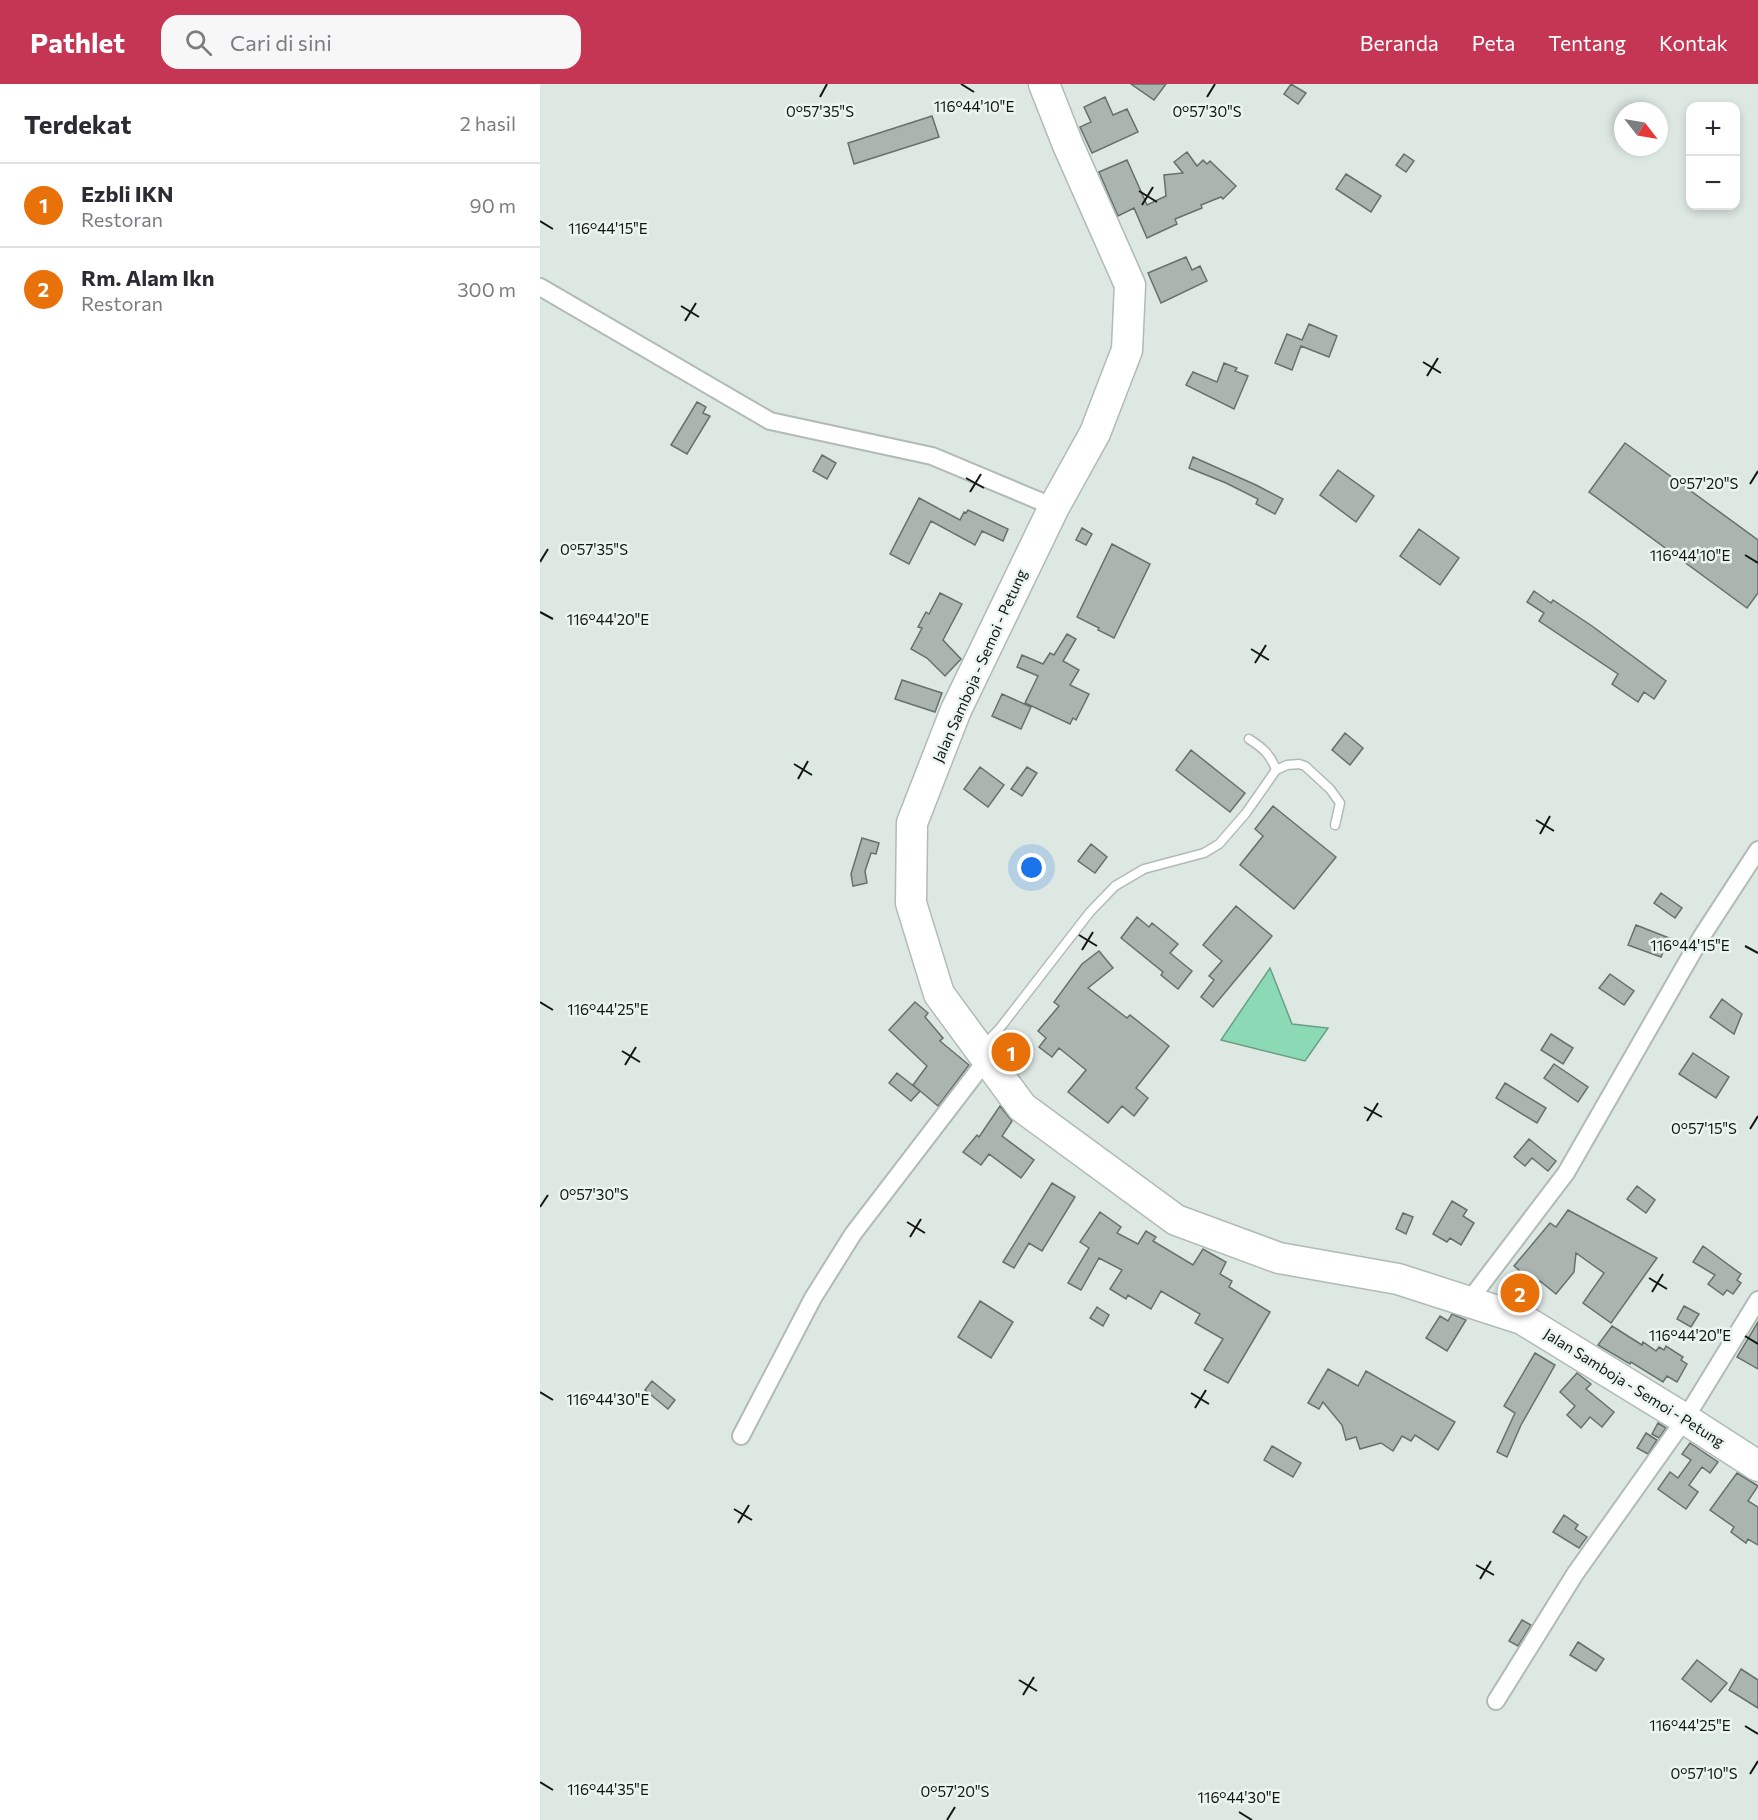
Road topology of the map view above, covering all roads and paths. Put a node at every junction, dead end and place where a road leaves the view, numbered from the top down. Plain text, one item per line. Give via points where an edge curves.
1 (1044, 84) edge
2 (540, 287) edge
3 (1054, 507) junction
4 (1249, 739) dead end
5 (1276, 770) junction
6 (1335, 825) dead end
7 (1758, 850) edge
8 (983, 1054) junction
9 (1758, 1300) edge
10 (1468, 1302) junction
11 (1685, 1419) junction
12 (741, 1436) dead end
13 (1758, 1466) edge
14 (1496, 1701) dead end

1 - 3 highway, Jalan Samboja - Semoi - Petung via 1130,285 1127,350 1095,433
2 - 3 street via 770,421 932,456
3 - 8 highway, Jalan Samboja - Semoi - Petung via 956,710 912,823 910,903 939,994
4 - 5 lane via 1263,748
5 - 6 lane via 1299,764 1317,776 1340,803
5 - 8 lane via 1219,844 1204,853 1144,869 1115,886 1090,912
7 - 10 street via 1702,936 1566,1173
8 - 10 highway, Jalan Samboja - Semoi - Petung via 1022,1107 1176,1220 1279,1258 1398,1279
8 - 12 street via 813,1298
9 - 11 street
10 - 11 highway, Jalan Samboja - Semoi - Petung via 1522,1319
11 - 13 highway, Jalan Samboja - Semoi - Petung
11 - 14 street via 1575,1574

